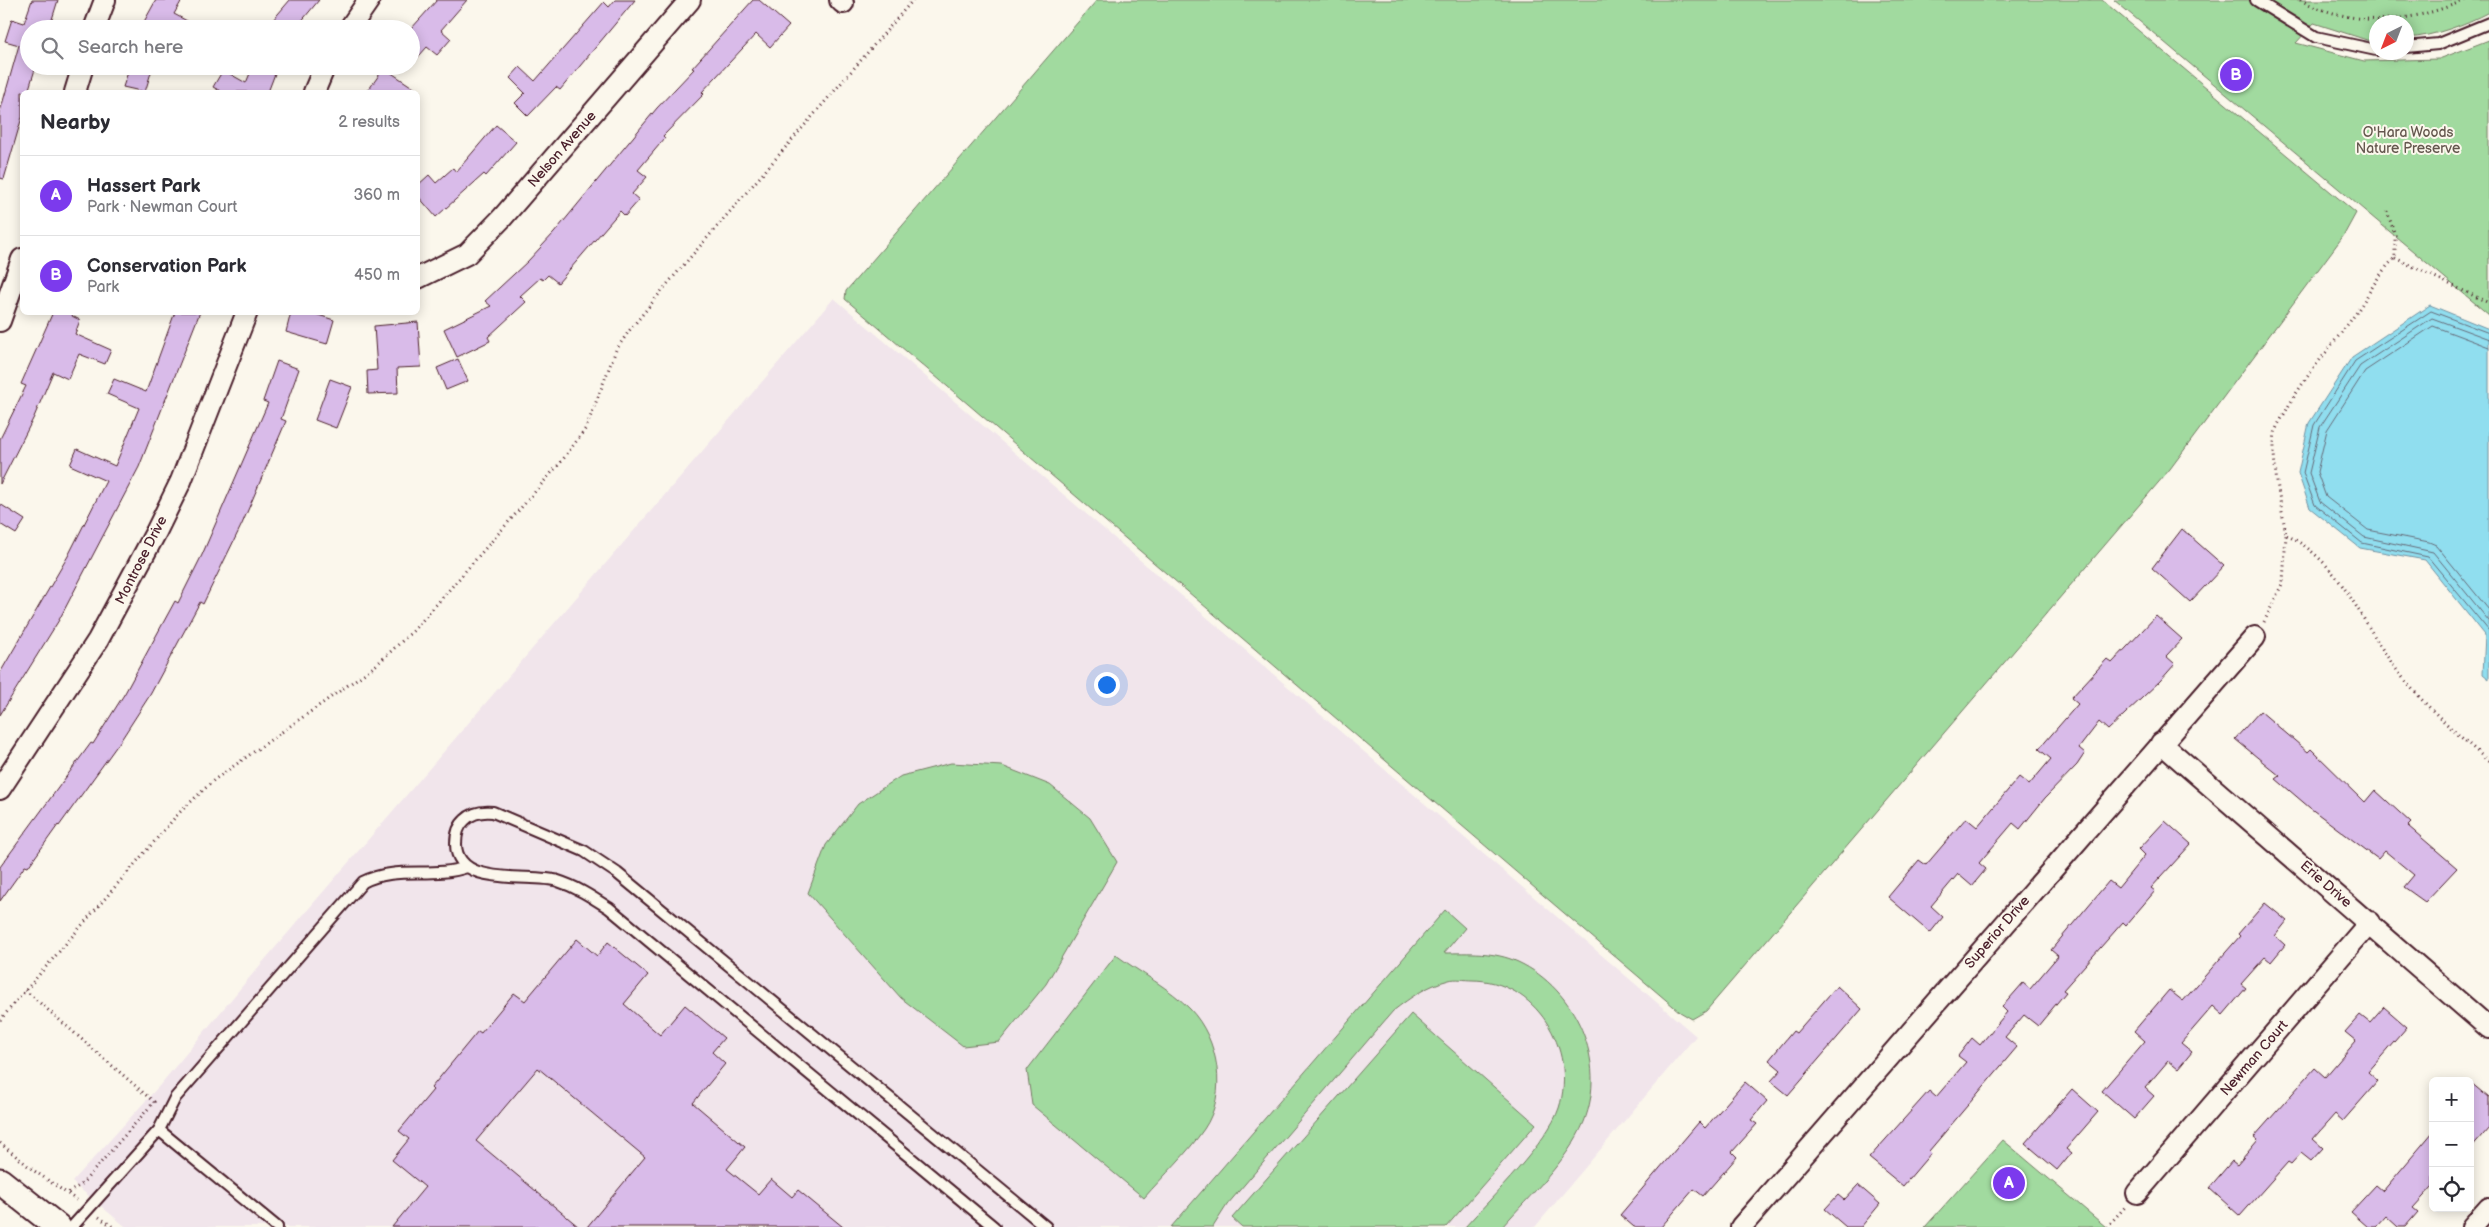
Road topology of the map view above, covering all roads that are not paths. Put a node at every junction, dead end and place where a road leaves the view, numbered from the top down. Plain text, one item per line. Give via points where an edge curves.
1 (105, 0) edge
2 (369, 0) edge
3 (690, 0) edge
4 (2256, 0) edge
5 (97, 20) edge
6 (355, 20) edge
7 (2489, 23) edge
8 (2414, 46) edge
9 (2369, 48) edge
10 (80, 75) edge
11 (321, 75) edge
12 (76, 90) edge
13 (315, 90) edge
14 (20, 265) edge
15 (420, 277) edge
16 (246, 315) edge
17 (0, 321) edge
18 (2255, 637) road end
19 (2161, 743) junction
20 (0, 789) edge
21 (467, 867) junction
22 (2370, 922) junction
23 (2489, 1028) edge
24 (159, 1130) junction
25 (0, 1181) edge
26 (2137, 1193) road end
27 (2489, 1208) edge
28 (58, 1227) edge
29 (72, 1227) edge
30 (277, 1227) edge
31 (994, 1227) edge
32 (1046, 1227) edge
33 (1741, 1227) edge
34 (2472, 1227) edge

1 - 5 street
2 - 6 street
3 - 15 street, Nelson Avenue via 479,242 467,254
4 - 9 lane via 2316,37
7 - 8 lane via 2438,44
10 - 12 street
11 - 13 street
14 - 17 street
16 - 20 street, Montrose Drive via 188,464 156,532 98,640
18 - 19 street, Superior Drive
19 - 22 street, Erie Drive
19 - 33 street, Superior Drive
21 - 24 lane via 452,872 376,875 363,882 175,1098
21 - 31 lane via 480,874 557,880 584,891 609,908
21 - 32 lane via 459,858 456,838 465,820 483,811 493,812 584,851 617,873
22 - 23 street, Erie Drive
22 - 26 street, Newman Court
24 - 29 lane
24 - 30 lane
25 - 28 street
27 - 34 street

